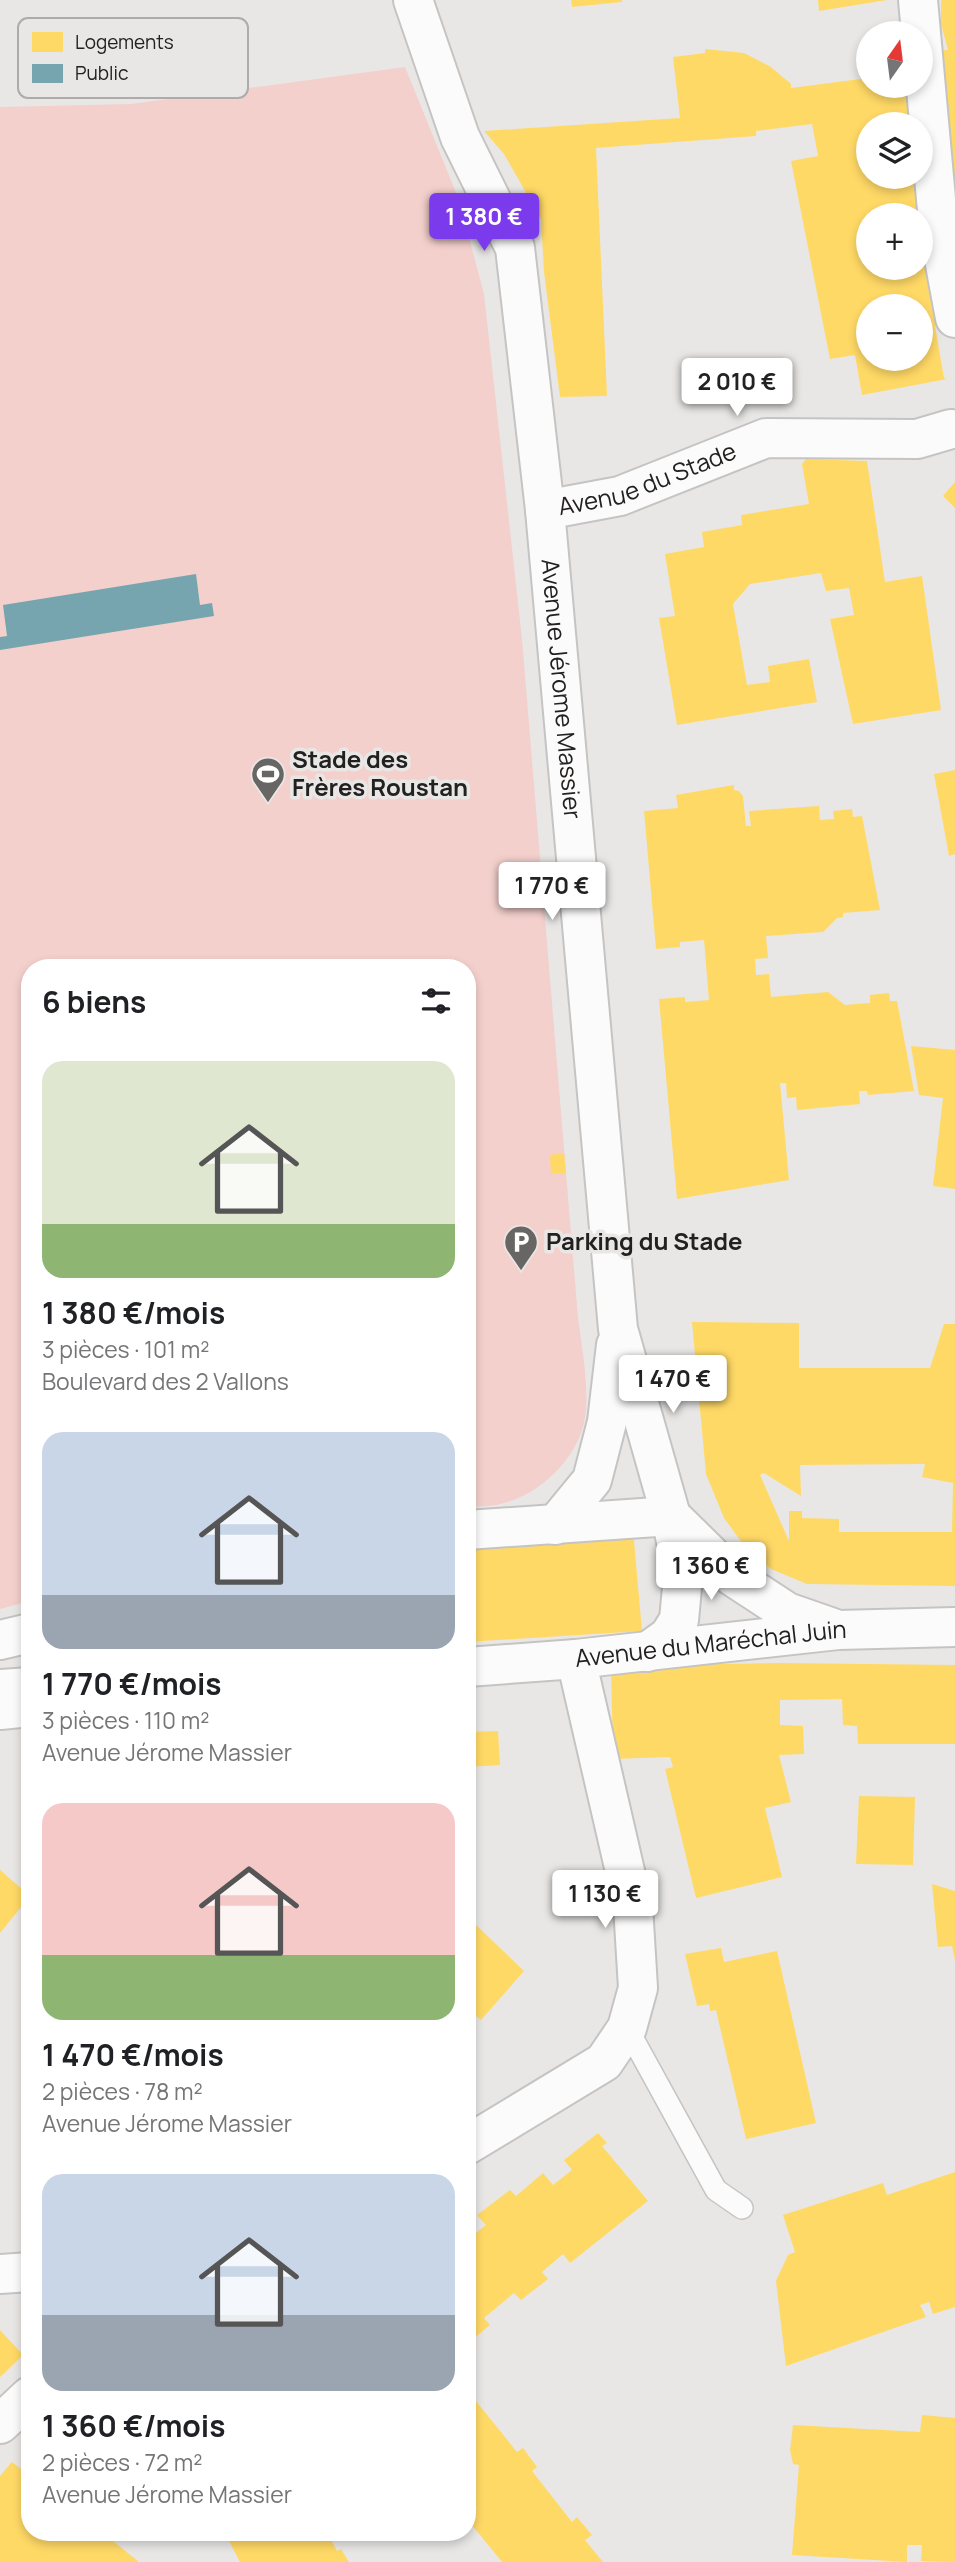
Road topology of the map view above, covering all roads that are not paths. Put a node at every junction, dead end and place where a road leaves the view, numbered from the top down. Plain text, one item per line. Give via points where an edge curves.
1 (413, 0) edge
2 (918, 0) edge
3 (955, 318) edge
4 (954, 425) edge
5 (545, 510) junction
6 (618, 1329) junction
7 (671, 1516) junction
8 (555, 1525) junction
9 (476, 1529) edge
10 (955, 1627) edge
11 (838, 1630) junction
12 (647, 1653) junction
13 (576, 1660) junction
14 (476, 1666) edge
15 (21, 1688) edge
16 (0, 1689) edge
17 (21, 1708) edge
18 (0, 1710) edge
19 (627, 2028) junction
20 (476, 2140) edge
21 (742, 2208) dead end
22 (21, 2273) edge
23 (0, 2274) edge
24 (21, 2404) edge
25 (0, 2424) edge

1 - 5 street, Avenue Jérome Massier via 460,137 515,248
2 - 3 street via 939,232
4 - 5 street, Avenue du Stade via 917,439 766,438 620,496
5 - 6 street, Avenue Jérome Massier
6 - 7 street, Avenue Jérome Massier
6 - 8 street, Avenue Jérome Massier via 607,1422 592,1480
7 - 8 street
7 - 11 street, Avenue du Maréchal Juin via 732,1576 787,1612
7 - 12 street, Avenue Jérome Massier via 683,1577 679,1620 669,1636
8 - 9 street
10 - 11 street
11 - 12 street, Avenue du Maréchal Juin
12 - 13 street, Avenue du Maréchal Juin
13 - 14 street, Avenue du Maréchal Juin
13 - 19 street via 633,1906 638,1988
15 - 16 street
17 - 18 street
19 - 20 street via 604,2062
19 - 21 lane via 716,2190
22 - 23 street
24 - 25 street

